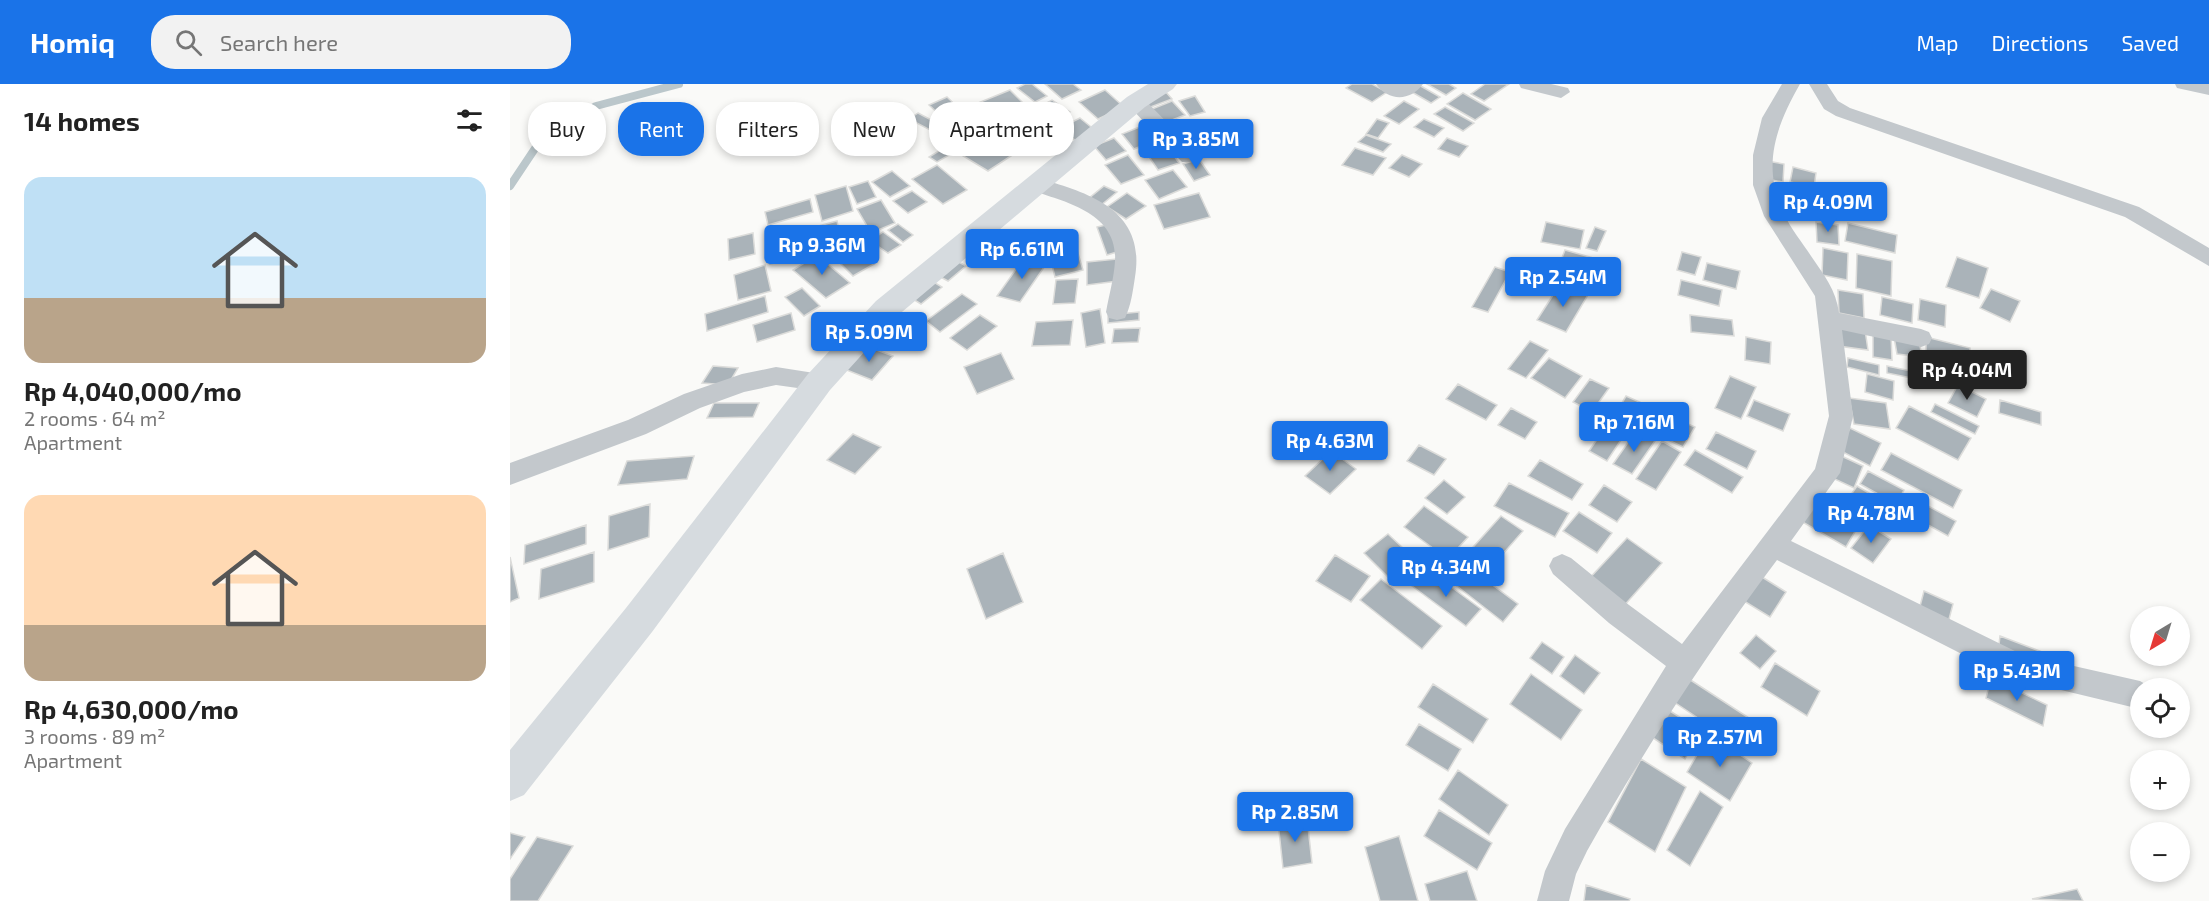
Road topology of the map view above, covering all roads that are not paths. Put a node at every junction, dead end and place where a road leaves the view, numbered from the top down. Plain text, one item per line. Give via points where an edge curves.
1 (1165, 84) edge
2 (1385, 84) edge
3 (1414, 84) edge
4 (1528, 84) edge
5 (1791, 84) edge
6 (1818, 84) edge
7 (2184, 84) edge
8 (2209, 90) edge
9 (1562, 92) dead end
10 (1136, 102) junction
11 (1189, 157) dead end
12 (1037, 185) junction
13 (2209, 258) edge
14 (1117, 312) dead end
15 (1830, 319) junction
16 (1921, 338) dead end
17 (819, 382) junction
18 (510, 474) edge
19 (1774, 546) junction
20 (1562, 566) dead end
21 (1685, 663) junction
22 (2130, 693) edge
23 (510, 781) edge
24 (1553, 901) edge

1 - 10 street
2 - 3 street via 1397,93
4 - 9 street
5 - 15 street via 1771,118 1763,155 1763,185 1774,216 1826,295
6 - 13 street via 1831,105 1843,112 2122,208 2163,228
7 - 8 street
10 - 11 street
10 - 12 street
12 - 14 street via 1108,214 1121,234 1126,252
12 - 17 street via 886,309
15 - 16 street
15 - 19 street via 1841,416 1836,443 1827,473
17 - 18 street via 776,376 742,382 637,427
17 - 23 street via 639,620
19 - 21 street
19 - 22 street via 2018,667
20 - 21 street via 1619,615
21 - 24 street via 1592,813 1565,864

